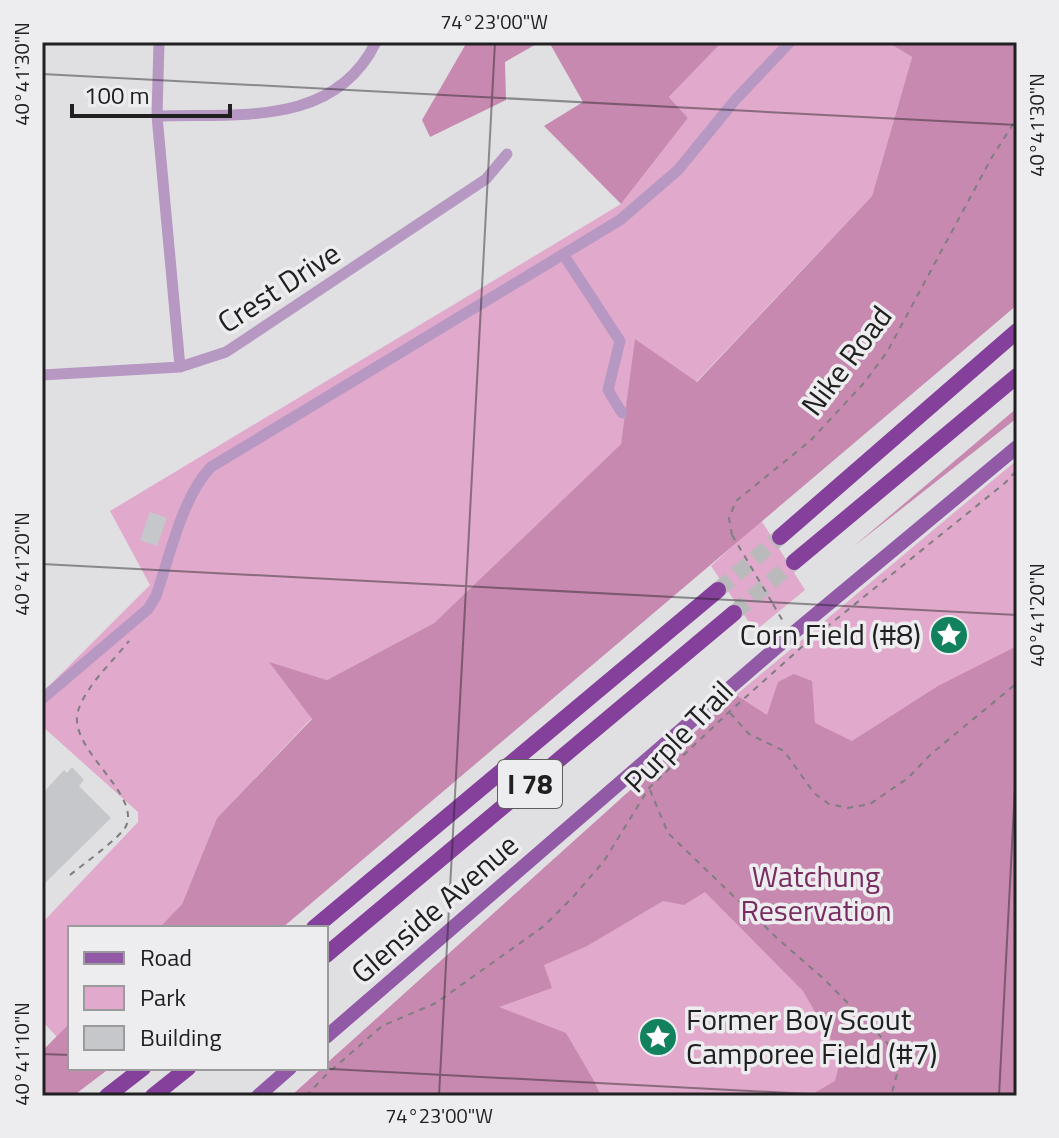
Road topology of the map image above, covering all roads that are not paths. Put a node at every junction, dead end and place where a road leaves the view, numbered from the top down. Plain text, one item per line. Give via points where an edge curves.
1 (159, 42) edge
2 (376, 42) edge
3 (790, 42) edge
4 (157, 116) junction
5 (507, 154) dead end
6 (563, 254) junction
7 (1017, 331) edge
8 (180, 367) junction
9 (42, 375) edge
10 (1017, 376) edge
11 (622, 413) dead end
12 (1017, 447) edge
13 (780, 537) tunnel mouth
14 (794, 562) tunnel mouth
15 (718, 590) tunnel mouth
16 (734, 613) tunnel mouth
17 (42, 699) edge
18 (316, 926) edge
19 (328, 953) edge
20 (328, 1035) edge
21 (140, 1070) edge
22 (186, 1070) edge
23 (288, 1070) edge
24 (107, 1096) edge
25 (153, 1096) edge
26 (258, 1096) edge

1 - 4 street
2 - 4 street via 349,79 305,105 281,111
3 - 6 street via 678,170 620,220
4 - 8 street
5 - 8 street, Crest Drive via 486,179 226,352
6 - 11 street via 620,341 608,390
6 - 17 street via 211,467 198,480 148,609
7 - 13 highway
8 - 9 street, Crest Drive
10 - 14 highway
12 - 20 main road, Glenside Avenue
15 - 18 highway, I 78
16 - 19 highway, I 78
21 - 24 highway
22 - 25 highway
23 - 26 main road

